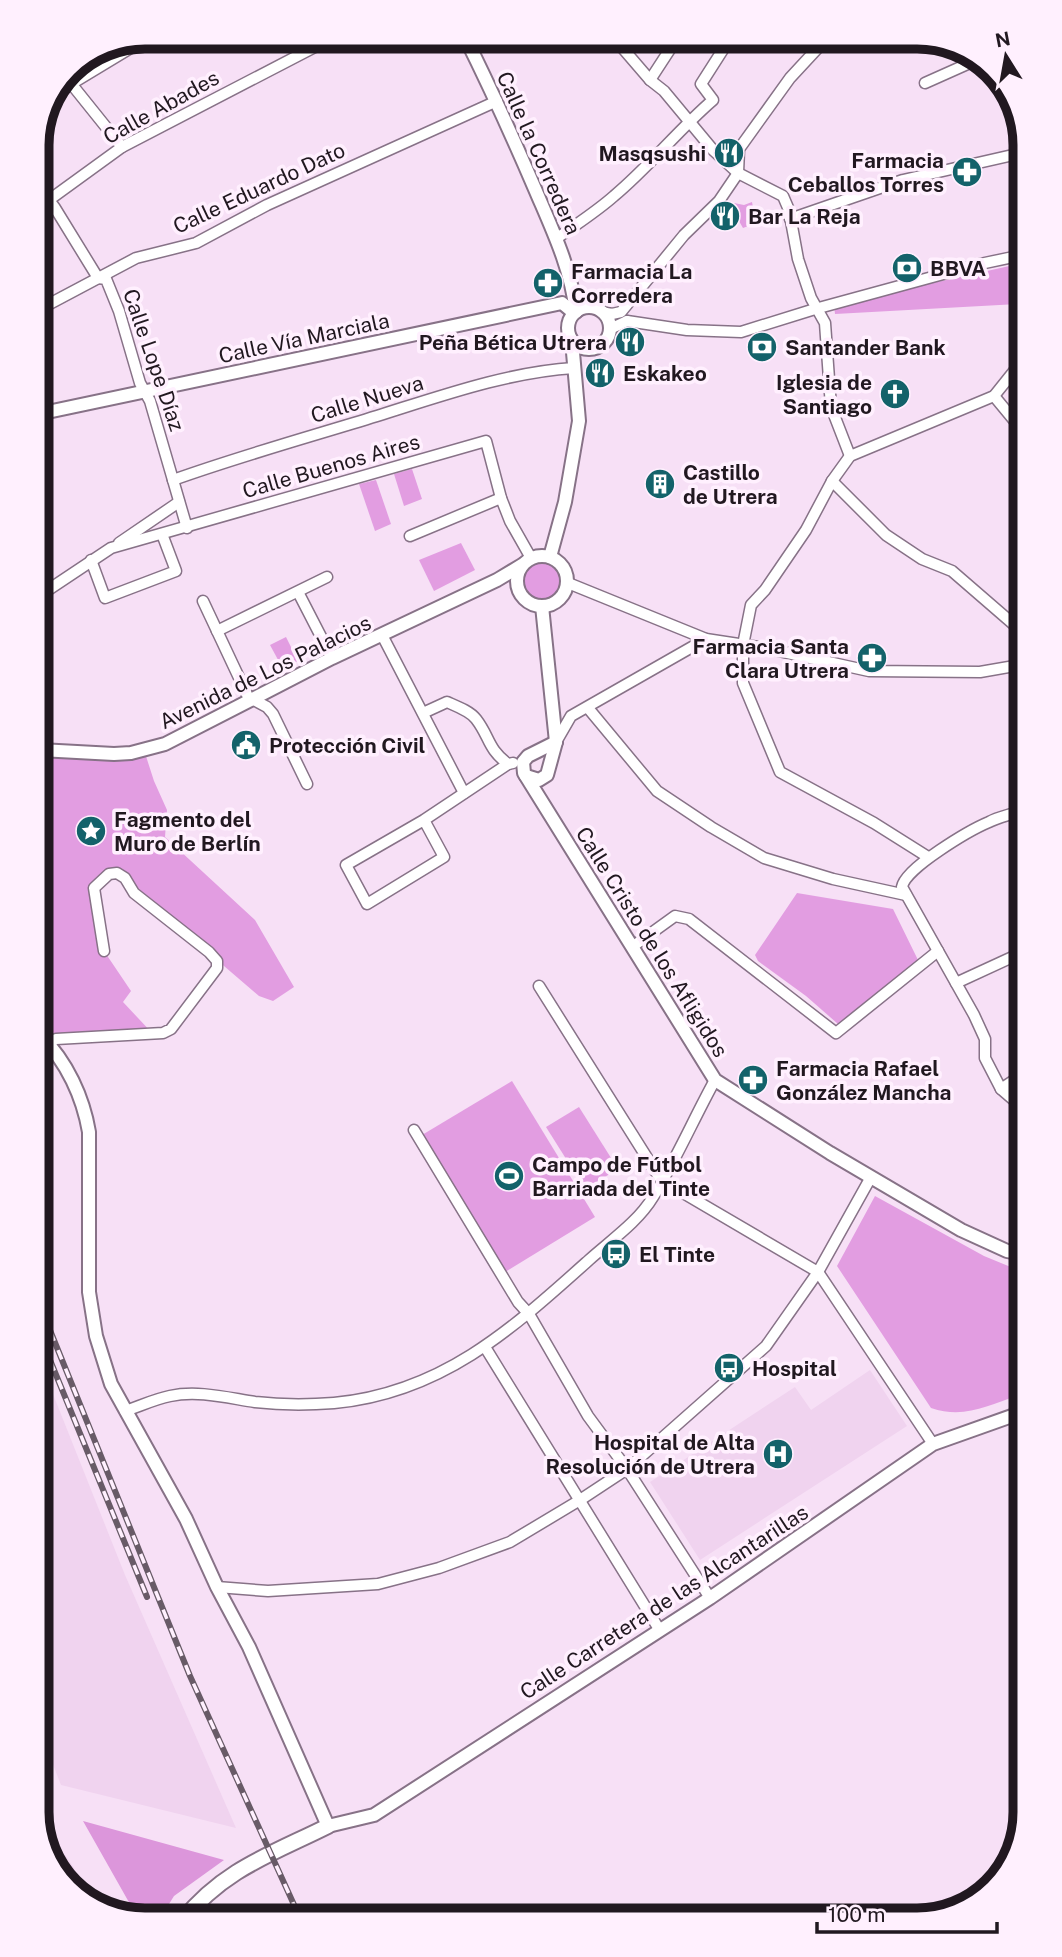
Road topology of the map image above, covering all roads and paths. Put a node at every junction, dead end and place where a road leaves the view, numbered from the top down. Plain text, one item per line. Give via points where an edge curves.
1 (311, 49) edge
2 (471, 49) edge
3 (623, 49) edge
4 (670, 49) edge
5 (724, 49) edge
6 (817, 49) edge
7 (119, 53) edge
8 (968, 64) edge
9 (84, 71) edge
10 (650, 80) junction
11 (925, 83) dead end
12 (71, 84) edge
13 (497, 101) junction
14 (688, 121) junction
15 (122, 148) junction
16 (1013, 155) edge
17 (738, 173) junction
18 (49, 200) joint
19 (790, 219) junction
20 (556, 239) junction
21 (1013, 257) edge
22 (97, 278) junction
23 (573, 285) junction
24 (49, 304) edge
25 (815, 309) junction
26 (599, 310) junction
27 (575, 313) junction
28 (624, 316) junction
29 (610, 329) junction
30 (572, 341) junction
31 (590, 349) junction
32 (574, 368) junction
33 (1013, 372) edge
34 (145, 391) junction
35 (994, 396) junction
36 (49, 412) edge
37 (1013, 419) edge
38 (850, 456) junction
39 (173, 480) junction
40 (832, 481) junction
41 (501, 498) junction
42 (179, 502) junction
43 (187, 528) junction
44 (162, 534) junction
45 (410, 536) dead end
46 (111, 548) junction
47 (550, 557) junction
48 (91, 560) junction
49 (526, 562) junction
50 (327, 577) dead end
51 (497, 580) junction
52 (516, 582) junction
53 (568, 583) junction
54 (49, 589) edge
55 (298, 592) junction
56 (203, 601) dead end
57 (542, 606) junction
58 (1013, 624) edge
59 (217, 631) junction
60 (382, 635) junction
61 (706, 639) junction
62 (743, 645) junction
63 (332, 658) junction
64 (1013, 666) edge
65 (252, 700) junction
66 (588, 708) junction
67 (423, 713) junction
68 (556, 743) junction
69 (49, 751) edge
70 (535, 753) junction
71 (523, 762) junction
72 (508, 764) junction
73 (550, 766) junction
74 (526, 776) junction
75 (307, 784) dead end
76 (464, 793) junction
77 (1013, 813) edge
78 (424, 820) junction
79 (928, 857) junction
80 (906, 895) junction
81 (632, 947) junction
82 (104, 951) dead end
83 (938, 951) junction
84 (1013, 957) edge
85 (956, 983) junction
86 (539, 986) dead end
87 (49, 1039) edge
88 (49, 1045) edge
89 (715, 1080) junction
90 (1013, 1081) edge
91 (1001, 1089) junction
92 (1013, 1099) edge
93 (414, 1130) dead end
94 (871, 1177) junction
95 (661, 1180) junction
96 (1013, 1252) edge
97 (818, 1272) junction
98 (529, 1314) junction
99 (485, 1348) junction
100 (125, 1411) junction
101 (1013, 1416) edge
102 (933, 1444) junction
103 (626, 1469) junction
104 (579, 1500) junction
105 (217, 1587) junction
106 (710, 1598) junction
107 (659, 1629) junction
108 (328, 1826) junction
109 (194, 1908) edge

1 - 15 street, Calle Abades
2 - 13 street, Calle la Corredera
3 - 10 street
4 - 10 street
5 - 14 street via 701,85 713,100
6 - 17 street via 739,149
7 - 9 street
8 - 11 street
10 - 14 street
12 - 15 street
13 - 20 street, Calle la Corredera
13 - 22 street, Calle Eduardo Dato via 267,205 196,243 136,258
14 - 17 street
14 - 20 street via 614,197
15 - 18 street, Calle Abades
16 - 19 street via 903,180
17 - 19 street via 783,196
17 - 28 street via 719,201 684,235
18 - 22 street, Calle Lope Díaz
19 - 25 street
20 - 23 street, Calle la Corredera
21 - 25 street
22 - 24 street, Calle Eduardo Dato
22 - 34 street, Calle Lope Díaz via 106,279
23 - 26 street, Calle la Corredera
23 - 27 street, Calle la Corredera
25 - 28 street via 741,332 687,330
25 - 38 street via 825,323 831,407
26 - 27 street via 586,308
26 - 28 street
26 - 29 street
27 - 30 street via 568,326
27 - 34 street, Calle Vía Marciala via 562,303
28 - 29 street
29 - 31 street via 604,343
30 - 31 street
30 - 32 street
31 - 32 street
32 - 39 street, Calle Nueva via 498,381
32 - 47 street via 579,398 576,446
33 - 35 street
34 - 36 street, Calle Vía Marciala
34 - 39 street, Calle Lope Díaz
35 - 37 street
35 - 38 street
38 - 40 street
39 - 42 street, Calle Lope Díaz
40 - 58 street via 886,535 922,559 952,571
40 - 62 street via 806,530 751,605
41 - 43 street, Calle Buenos Aires via 486,441
41 - 45 street
41 - 49 street
42 - 43 street, Calle Lope Díaz
42 - 46 street
43 - 44 street, Calle Buenos Aires
44 - 46 street, Calle Buenos Aires
44 - 48 street via 176,571 105,598
46 - 48 street
47 - 49 street
47 - 53 street via 563,568
48 - 54 street
49 - 51 street, Avenida de Los Palacios
49 - 52 street
50 - 55 street
51 - 52 street
51 - 60 street, Avenida de Los Palacios
52 - 57 street via 522,595
53 - 57 street via 558,600
53 - 61 street
55 - 59 street
55 - 63 street
56 - 59 street
57 - 68 street
59 - 65 street
60 - 63 street, Avenida de Los Palacios
60 - 67 street
61 - 62 street
61 - 66 street
62 - 64 street via 869,671 980,672
62 - 79 street via 743,683 780,772
63 - 65 street, Avenida de Los Palacios
65 - 69 street, Avenida de Los Palacios via 165,744 131,753
65 - 75 street via 273,714
66 - 68 street via 571,716
66 - 80 street via 657,791 764,858
67 - 72 street via 447,702 457,706 475,717 495,754
67 - 76 street
68 - 70 street
68 - 73 street
70 - 71 street
70 - 73 street via 545,756
71 - 72 street
71 - 74 street
72 - 76 street
73 - 74 street via 539,780
74 - 81 street, Calle Cristo de los Afligidos
76 - 78 street
77 - 79 street via 989,821
78 - 78 street via 346,865 367,904 444,857
79 - 80 street via 903,882
80 - 83 street
81 - 83 street via 675,916 689,919 836,1033
81 - 89 street, Calle Cristo de los Afligidos
82 - 87 street via 94,888 109,874 117,873 134,893 209,953 217,968 171,1029 163,1033
83 - 85 street
84 - 85 street
85 - 91 street via 985,1039 985,1058
86 - 95 street
88 - 100 street via 66,1068 86,1116 91,1311 111,1384
89 - 94 street, Calle Cristo de los Afligidos
89 - 95 street
90 - 91 street
91 - 92 street
93 - 98 street via 517,1302
94 - 96 street, Calle Cristo de los Afligidos via 961,1230
94 - 97 street
95 - 97 street
95 - 98 street via 635,1219
97 - 102 street
97 - 103 street via 766,1346
98 - 99 street
98 - 103 street
99 - 100 street via 419,1382 344,1402 266,1403 186,1394
99 - 104 street
100 - 105 street via 186,1519
101 - 102 street, Calle Carretera de las Alcantarillas
102 - 106 street, Calle Carretera de las Alcantarillas
103 - 104 street
103 - 106 street
104 - 105 street via 510,1542 378,1584 268,1591
104 - 107 street
105 - 108 street
106 - 107 street, Calle Carretera de las Alcantarillas
107 - 108 street, Calle Carretera de las Alcantarillas via 374,1815
108 - 109 main road via 230,1875

